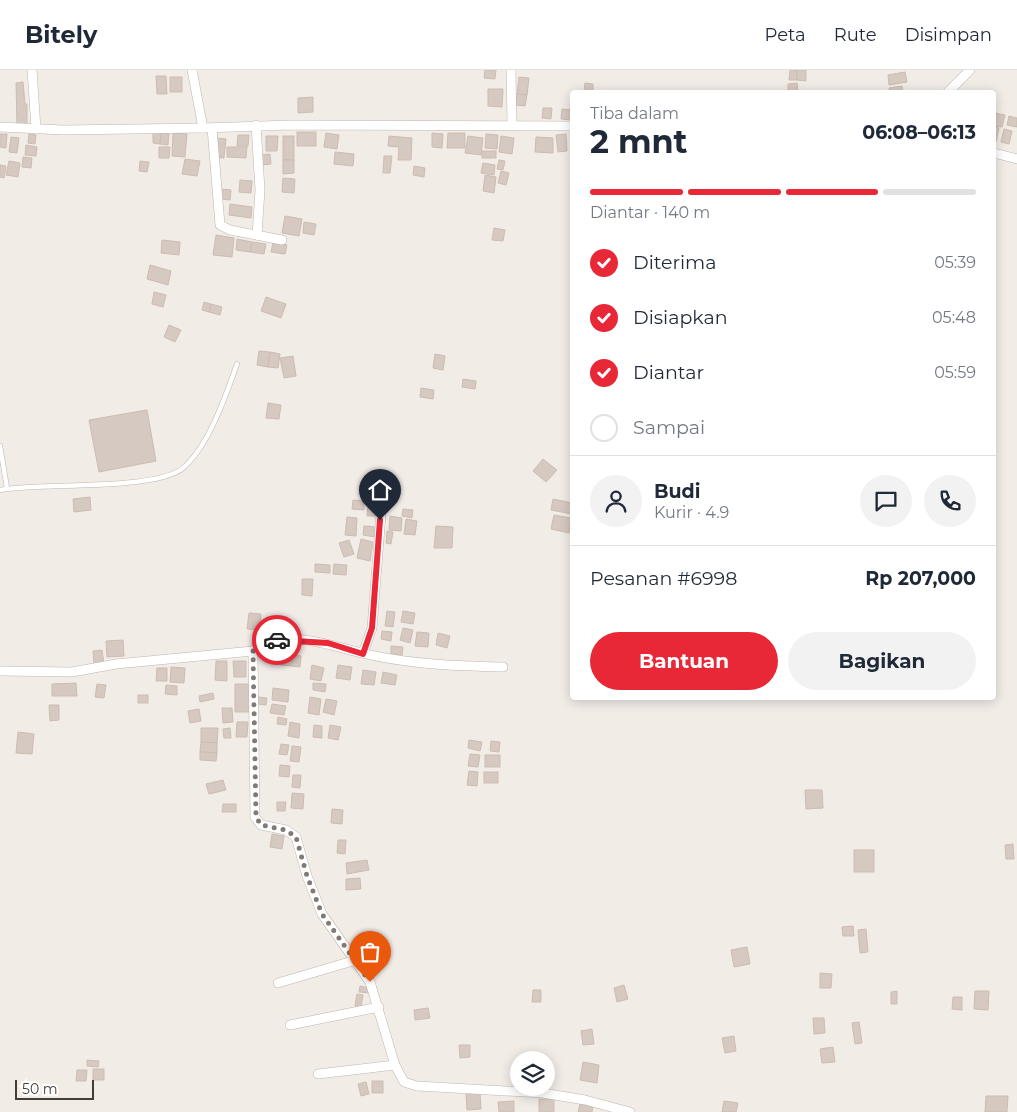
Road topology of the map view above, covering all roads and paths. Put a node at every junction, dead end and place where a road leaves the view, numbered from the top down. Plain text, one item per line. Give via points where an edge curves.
1 (32, 70) edge
2 (192, 70) edge
3 (511, 70) edge
4 (970, 70) edge
5 (950, 90) edge
6 (512, 124) junction
7 (256, 125) junction
8 (570, 126) edge
9 (0, 127) edge
10 (208, 128) junction
11 (36, 129) junction
12 (996, 154) edge
13 (1017, 159) edge
14 (257, 235) junction
15 (282, 240) dead end
16 (237, 364) dead end
17 (0, 446) edge
18 (7, 488) junction
19 (0, 490) edge
20 (382, 502) dead end
21 (253, 651) junction
22 (363, 654) junction
23 (503, 667) dead end
24 (0, 672) edge
25 (356, 960) junction
26 (278, 983) dead end
27 (379, 1007) junction
28 (290, 1025) dead end
29 (395, 1065) junction
30 (318, 1074) dead end
31 (630, 1112) edge

1 - 11 street
2 - 10 street
3 - 6 street
4 - 5 street
6 - 7 street
6 - 8 street
7 - 10 street
7 - 14 street via 260,190
9 - 11 street
10 - 11 street
10 - 14 street via 220,225
12 - 13 street
14 - 15 street
16 - 18 lane via 208,434 183,468 165,476 135,482
17 - 18 lane
18 - 19 lane
20 - 22 street via 372,628
21 - 22 street via 263,643 285,640 328,643
21 - 24 street via 116,664 72,672
21 - 25 street via 256,817 261,825 286,830 296,837 319,908
22 - 23 street via 422,663
25 - 26 street
25 - 27 street via 370,982
27 - 28 street
27 - 29 street
29 - 30 street
29 - 31 street via 404,1082 413,1085 543,1093

